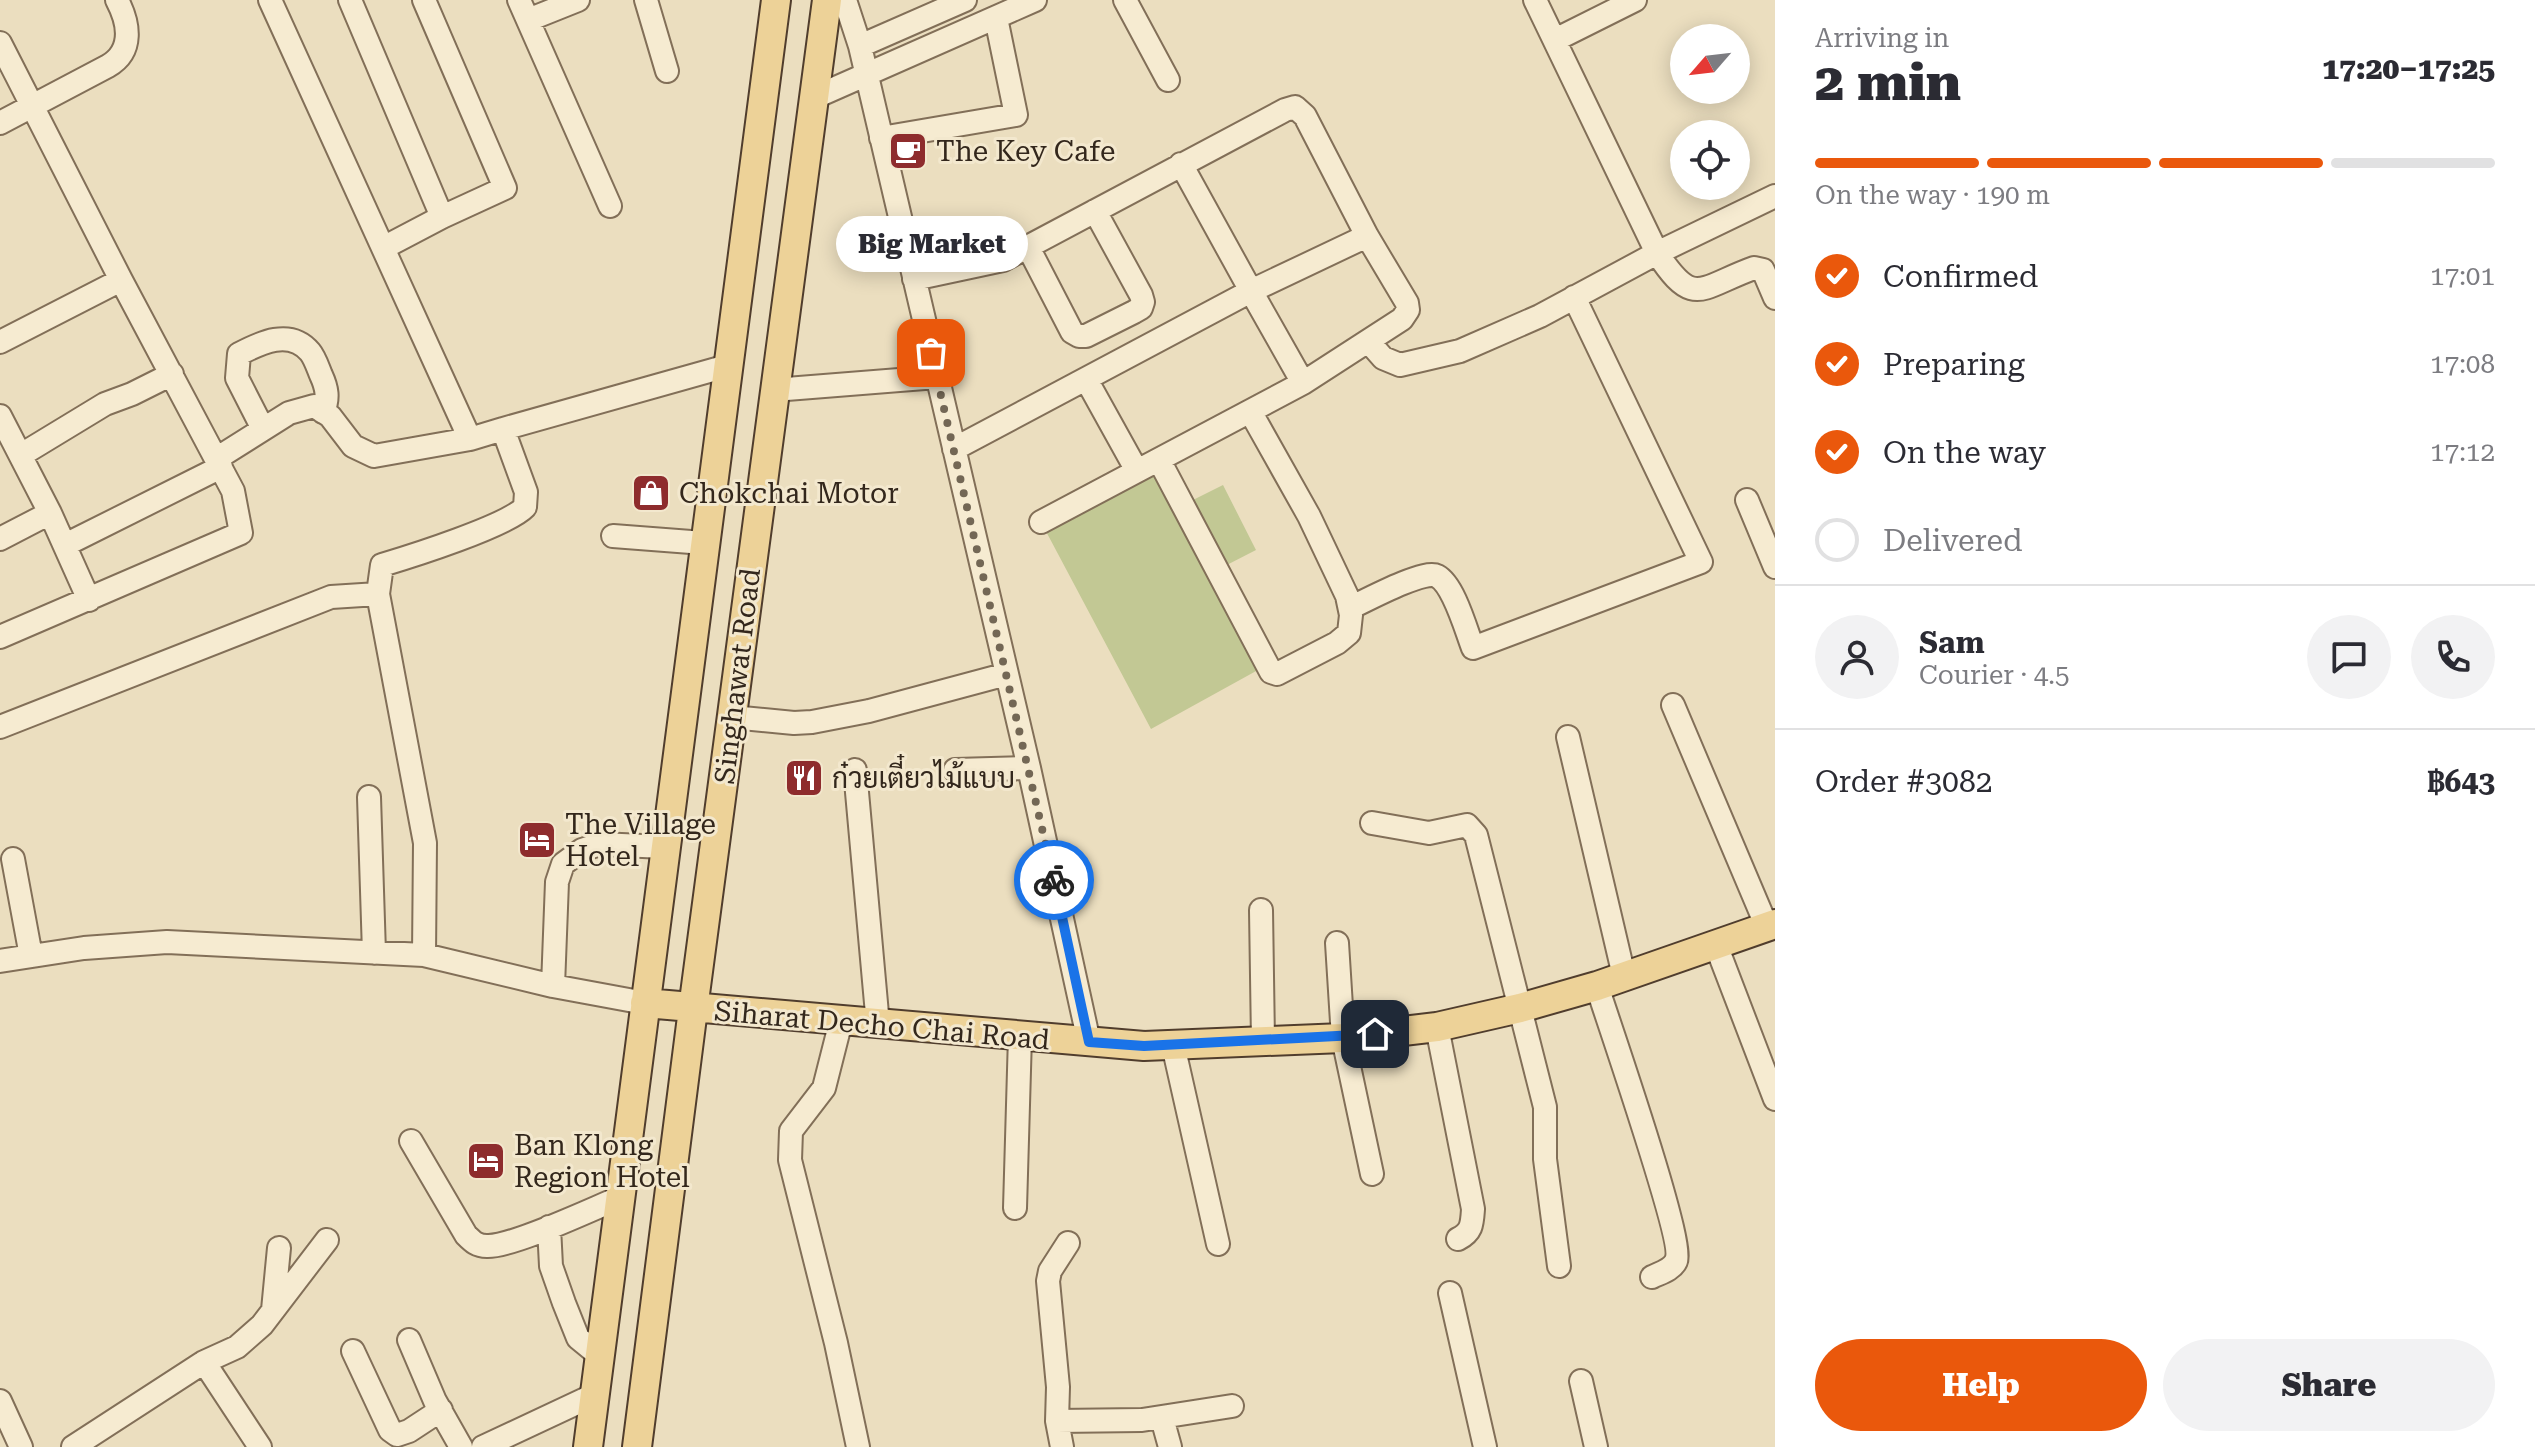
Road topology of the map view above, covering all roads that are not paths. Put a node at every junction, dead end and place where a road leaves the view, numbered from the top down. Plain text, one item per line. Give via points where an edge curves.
1 (117, 0) edge
2 (270, 0) edge
3 (350, 0) edge
4 (424, 0) edge
5 (578, 0) edge
6 (646, 0) edge
7 (776, 0) edge
8 (827, 0) edge
9 (845, 0) edge
10 (965, 0) edge
11 (1035, 0) edge
12 (1125, 0) edge
13 (1535, 0) edge
14 (1635, 0) edge
15 (524, 10) edge
16 (996, 18) junction
17 (1555, 40) junction
18 (0, 43) edge
19 (860, 46) junction
20 (667, 71) dead end
21 (866, 76) junction
22 (1168, 80) dead end
23 (813, 98) junction
24 (31, 107) junction
25 (0, 123) edge
26 (881, 138) junction
27 (1181, 164) junction
28 (1775, 196) edge
29 (610, 206) dead end
30 (1095, 211) junction
31 (442, 217) junction
32 (1367, 236) junction
33 (1028, 247) junction
34 (383, 248) junction
35 (1657, 253) junction
36 (914, 279) junction
37 (121, 280) junction
38 (1251, 291) junction
39 (1574, 297) junction
40 (1775, 298) edge
41 (1368, 341) junction
42 (0, 342) edge
43 (727, 366) junction
44 (172, 374) junction
45 (937, 377) junction
46 (1086, 379) junction
47 (1303, 383) junction
48 (774, 390) junction
49 (1250, 411) junction
50 (323, 412) junction
51 (0, 416) edge
52 (263, 429) junction
53 (503, 429) junction
54 (470, 439) junction
55 (954, 449) junction
56 (21, 455) junction
57 (1159, 460) junction
58 (218, 463) junction
59 (1137, 471) junction
60 (1747, 500) dead end
61 (50, 513) junction
62 (1041, 522) dead end
63 (613, 536) dead end
64 (0, 539) edge
65 (704, 543) junction
66 (65, 545) junction
67 (1775, 567) edge
68 (378, 594) junction
69 (89, 600) junction
70 (1350, 608) junction
71 (0, 637) edge
72 (1007, 674) junction
73 (1673, 705) dead end
74 (732, 717) junction
75 (0, 727) edge
76 (1568, 737) dead end
77 (1029, 768) junction
78 (855, 770) dead end
79 (955, 770) dead end
80 (369, 797) dead end
81 (1372, 823) dead end
82 (664, 847) junction
83 (13, 859) dead end
84 (1261, 910) dead end
85 (1771, 925) edge
86 (1337, 943) dead end
87 (1716, 945) junction
88 (374, 953) junction
89 (424, 955) junction
90 (31, 956) junction
91 (0, 961) edge
92 (1624, 976) junction
93 (553, 986) junction
94 (1597, 986) junction
95 (645, 1003) junction
96 (1520, 1008) junction
97 (693, 1009) junction
98 (841, 1021) junction
99 (878, 1025) junction
100 (1437, 1027) junction
101 (1020, 1036) junction
102 (1343, 1038) junction
103 (1263, 1041) junction
104 (1089, 1042) junction
105 (1173, 1045) junction
106 (1775, 1099) edge
107 (411, 1141) dead end
108 (1372, 1174) dead end
109 (619, 1198) junction
110 (1015, 1208) dead end
111 (549, 1227) junction
112 (1458, 1239) dead end
113 (327, 1240) dead end
114 (1068, 1243) dead end
115 (1218, 1244) dead end
116 (279, 1248) dead end
117 (1559, 1266) dead end
118 (1652, 1277) dead end
119 (1450, 1293) dead end
120 (272, 1311) junction
121 (409, 1340) dead end
122 (353, 1351) dead end
123 (600, 1356) junction
124 (204, 1362) junction
125 (1581, 1381) dead end
126 (594, 1395) junction
127 (1232, 1406) dead end
128 (1, 1408) edge
129 (441, 1410) junction
130 (1162, 1418) junction
131 (1057, 1421) junction
132 (21, 1447) edge
133 (73, 1447) edge
134 (260, 1447) edge
135 (461, 1447) edge
136 (483, 1447) edge
137 (588, 1447) edge
138 (637, 1447) edge
139 (858, 1447) edge
140 (1062, 1447) edge
141 (1170, 1447) edge
142 (1485, 1447) edge
143 (1596, 1447) edge

1 - 24 street via 128,27 120,58
2 - 34 street
3 - 31 street
4 - 31 street via 505,188
5 - 15 street
6 - 20 street
7 - 43 main road, Singhawat Road
8 - 23 main road, Singhawat Road
9 - 19 street
10 - 19 street
11 - 16 street
12 - 22 street
13 - 17 street
14 - 17 street
15 - 29 street
16 - 21 street
16 - 26 street via 1016,115
17 - 35 street
18 - 24 street
19 - 21 street
21 - 23 street
21 - 26 street
23 - 48 main road, Singhawat Road
24 - 25 street
24 - 37 street
26 - 36 street
27 - 30 street
27 - 32 street via 1298,108
27 - 38 street
28 - 35 street
30 - 33 street
30 - 33 street via 1141,295 1141,308 1134,312 1086,336 1072,332
31 - 34 street
32 - 38 street
32 - 41 street via 1408,310
33 - 36 street via 996,263
34 - 54 street
35 - 39 street
35 - 40 street via 1684,287 1695,290 1754,268 1763,270
36 - 45 street
37 - 42 street
37 - 44 street
38 - 46 street
38 - 47 street
39 - 41 street via 1460,351 1416,362 1391,363
39 - 70 street via 1701,562 1473,648 1447,585 1430,573
41 - 47 street
43 - 53 street
43 - 65 main road, Singhawat Road
44 - 56 street via 105,404
44 - 58 street
45 - 48 street
45 - 55 street
46 - 55 street
46 - 59 street
47 - 49 street
48 - 74 main road, Singhawat Road
49 - 57 street
49 - 70 street via 1309,516
50 - 52 street via 314,406 289,413
50 - 52 street via 327,388 310,352 282,339 263,342 239,354 237,378
50 - 54 street via 353,446 374,456
51 - 56 street
52 - 58 street
53 - 54 street
53 - 68 street via 526,492 525,507 454,541 382,565
55 - 72 street
56 - 61 street
57 - 59 street
57 - 70 street via 1272,673 1346,638
58 - 66 street
58 - 69 street via 233,491 241,533
59 - 62 street
60 - 67 street
61 - 64 street
61 - 66 street
63 - 65 street
65 - 82 main road, Singhawat Road
66 - 69 street
68 - 75 street via 331,597
68 - 89 street via 425,843
69 - 71 street
72 - 74 street via 812,722
72 - 77 street
73 - 85 street
74 - 97 main road, Singhawat Road
76 - 92 street
77 - 79 street
77 - 104 street
78 - 99 street
80 - 88 street
81 - 96 street via 1429,833 1467,825 1473,829
82 - 93 street via 600,844 563,864 557,882
82 - 95 main road, Singhawat Road
83 - 90 street
84 - 103 street
85 - 87 main road, Siharat Decho Chai Road
86 - 102 street
87 - 92 main road, Siharat Decho Chai Road
87 - 106 street
88 - 89 street
88 - 90 street via 167,942
89 - 93 street
90 - 91 street
92 - 94 main road, Siharat Decho Chai Road
93 - 95 street
94 - 96 main road, Siharat Decho Chai Road
94 - 118 street via 1678,1250 1676,1263
95 - 97 main road, Siharat Decho Chai Road
95 - 109 main road, Singhawat Road
96 - 100 main road, Siharat Decho Chai Road
96 - 117 street via 1545,1107 1545,1159
97 - 98 main road, Siharat Decho Chai Road
97 - 138 main road, Singhawat Road
98 - 99 main road, Siharat Decho Chai Road
98 - 139 street via 824,1088 791,1131 790,1160
99 - 101 main road, Siharat Decho Chai Road
100 - 102 main road, Siharat Decho Chai Road
100 - 112 street via 1473,1209 1472,1226
101 - 104 main road, Siharat Decho Chai Road
101 - 110 street
102 - 103 main road, Siharat Decho Chai Road
102 - 108 street
103 - 105 main road, Siharat Decho Chai Road
104 - 105 main road, Siharat Decho Chai Road
105 - 115 street
107 - 111 street via 475,1244 489,1247
109 - 111 street
109 - 123 main road, Singhawat Road
111 - 123 street via 551,1266 564,1303 578,1338
113 - 120 street
114 - 131 street via 1048,1281
116 - 120 street
119 - 142 street
120 - 124 street via 237,1347
121 - 129 street
122 - 129 street via 397,1435
123 - 126 main road, Singhawat Road
124 - 133 street
124 - 134 street
125 - 143 street
126 - 136 street
126 - 137 main road, Singhawat Road
127 - 130 street
128 - 132 street
129 - 135 street
130 - 131 street
130 - 141 street
131 - 140 street

